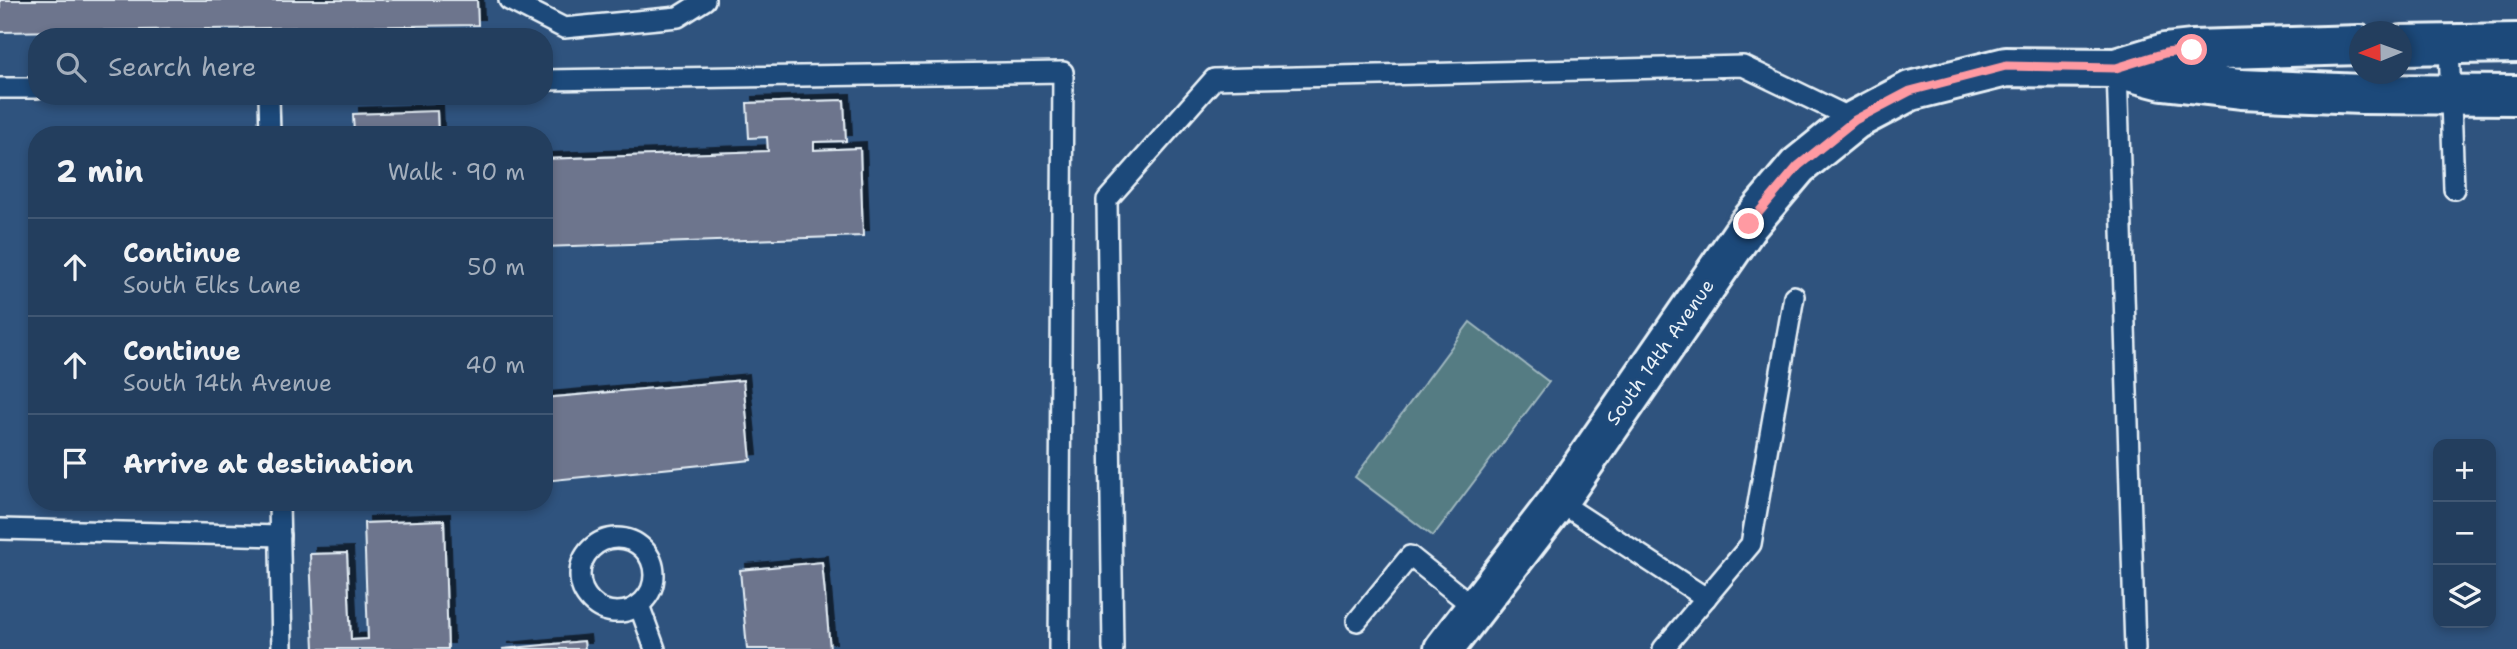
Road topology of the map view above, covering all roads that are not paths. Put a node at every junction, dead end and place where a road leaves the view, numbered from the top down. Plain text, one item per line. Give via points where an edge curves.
1 (509, 0) edge
2 (705, 0) edge
3 (2517, 43) edge
4 (2449, 44) junction
5 (2412, 45) edge
6 (2349, 46) edge
7 (2116, 68) junction
8 (553, 80) edge
9 (0, 88) edge
10 (28, 88) edge
11 (2517, 95) edge
12 (2450, 96) junction
13 (269, 105) edge
14 (1855, 120) junction
15 (270, 126) edge
16 (2454, 189) dead end
17 (1794, 296) dead end
18 (1558, 501) junction
19 (279, 511) edge
20 (0, 528) edge
21 (279, 536) junction
22 (1706, 598) junction
23 (639, 605) dead end
24 (1475, 608) junction
25 (1357, 621) dead end
26 (282, 649) edge
27 (655, 649) edge
28 (1059, 649) edge
29 (1113, 649) edge
30 (1444, 649) edge
31 (1663, 649) edge
32 (2135, 649) edge

1 - 2 lane via 564,28 678,17
3 - 4 street
4 - 5 street
4 - 12 lane
6 - 7 street via 2192,50
7 - 12 street via 2163,80 2230,88
7 - 14 street, South 14th Avenue via 2006,66 1910,91
7 - 32 lane
8 - 28 lane via 1063,72
9 - 10 lane
11 - 12 street
12 - 16 lane
13 - 15 lane
14 - 18 street, South 14th Avenue via 1798,166 1749,224
14 - 29 lane via 1743,66 1214,79 1107,200
17 - 22 lane via 1751,544
18 - 22 lane
18 - 24 street, South 14th Avenue
19 - 21 lane
20 - 21 lane
21 - 26 lane
22 - 31 lane
23 - 27 lane
24 - 25 lane via 1410,556
24 - 30 street, South 14th Avenue

